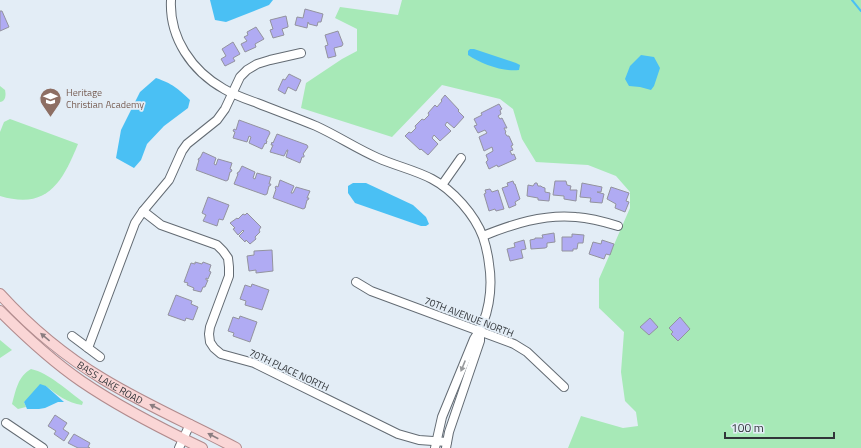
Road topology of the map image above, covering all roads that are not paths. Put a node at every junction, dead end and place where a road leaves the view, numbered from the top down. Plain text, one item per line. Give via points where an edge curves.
1 (171, 0) edge
2 (301, 53) dead end
3 (232, 93) junction
4 (461, 158) dead end
5 (442, 185) junction
6 (143, 211) junction
7 (618, 226) dead end
8 (482, 236) junction
9 (356, 282) dead end
10 (0, 294) edge
11 (0, 311) edge
12 (480, 331) junction
13 (72, 336) dead end
14 (88, 348) junction
15 (100, 357) dead end
16 (564, 387) dead end
17 (6, 423) dead end
18 (190, 424) junction
19 (181, 443) edge
20 (435, 445) edge
21 (446, 445) edge
22 (43, 448) edge
23 (202, 448) edge
24 (236, 448) edge

1 - 3 street via 172,20 184,51 204,75
2 - 3 street via 257,64 240,78
3 - 5 street via 318,127 356,148 417,172
3 - 6 street via 217,120 187,144 169,180
4 - 5 street
5 - 8 street via 463,205
6 - 14 street via 135,223
6 - 20 street, 70TH PLACE NORTH via 161,225 217,245 228,258 229,276 209,334 210,342 220,354 254,363 398,434
7 - 8 street via 595,219 557,216 516,223
8 - 12 street via 487,250 491,285
9 - 12 street, 70TH AVENUE NORTH via 371,291
18 -> 10 main road, BASS LAKE ROAD via 128,393 81,365 35,329
11 - 19 main road, BASS LAKE ROAD via 30,340 82,382
12 - 16 street, 70TH AVENUE NORTH via 514,344 527,352
12 -> 20 street via 474,339 442,417
12 - 21 street via 480,341
13 - 14 street
14 - 15 street
17 - 22 street
18 - 19 street
24 -> 18 main road, BASS LAKE ROAD
19 - 23 main road, BASS LAKE ROAD
20 - 21 street, 70TH PLACE NORTH

